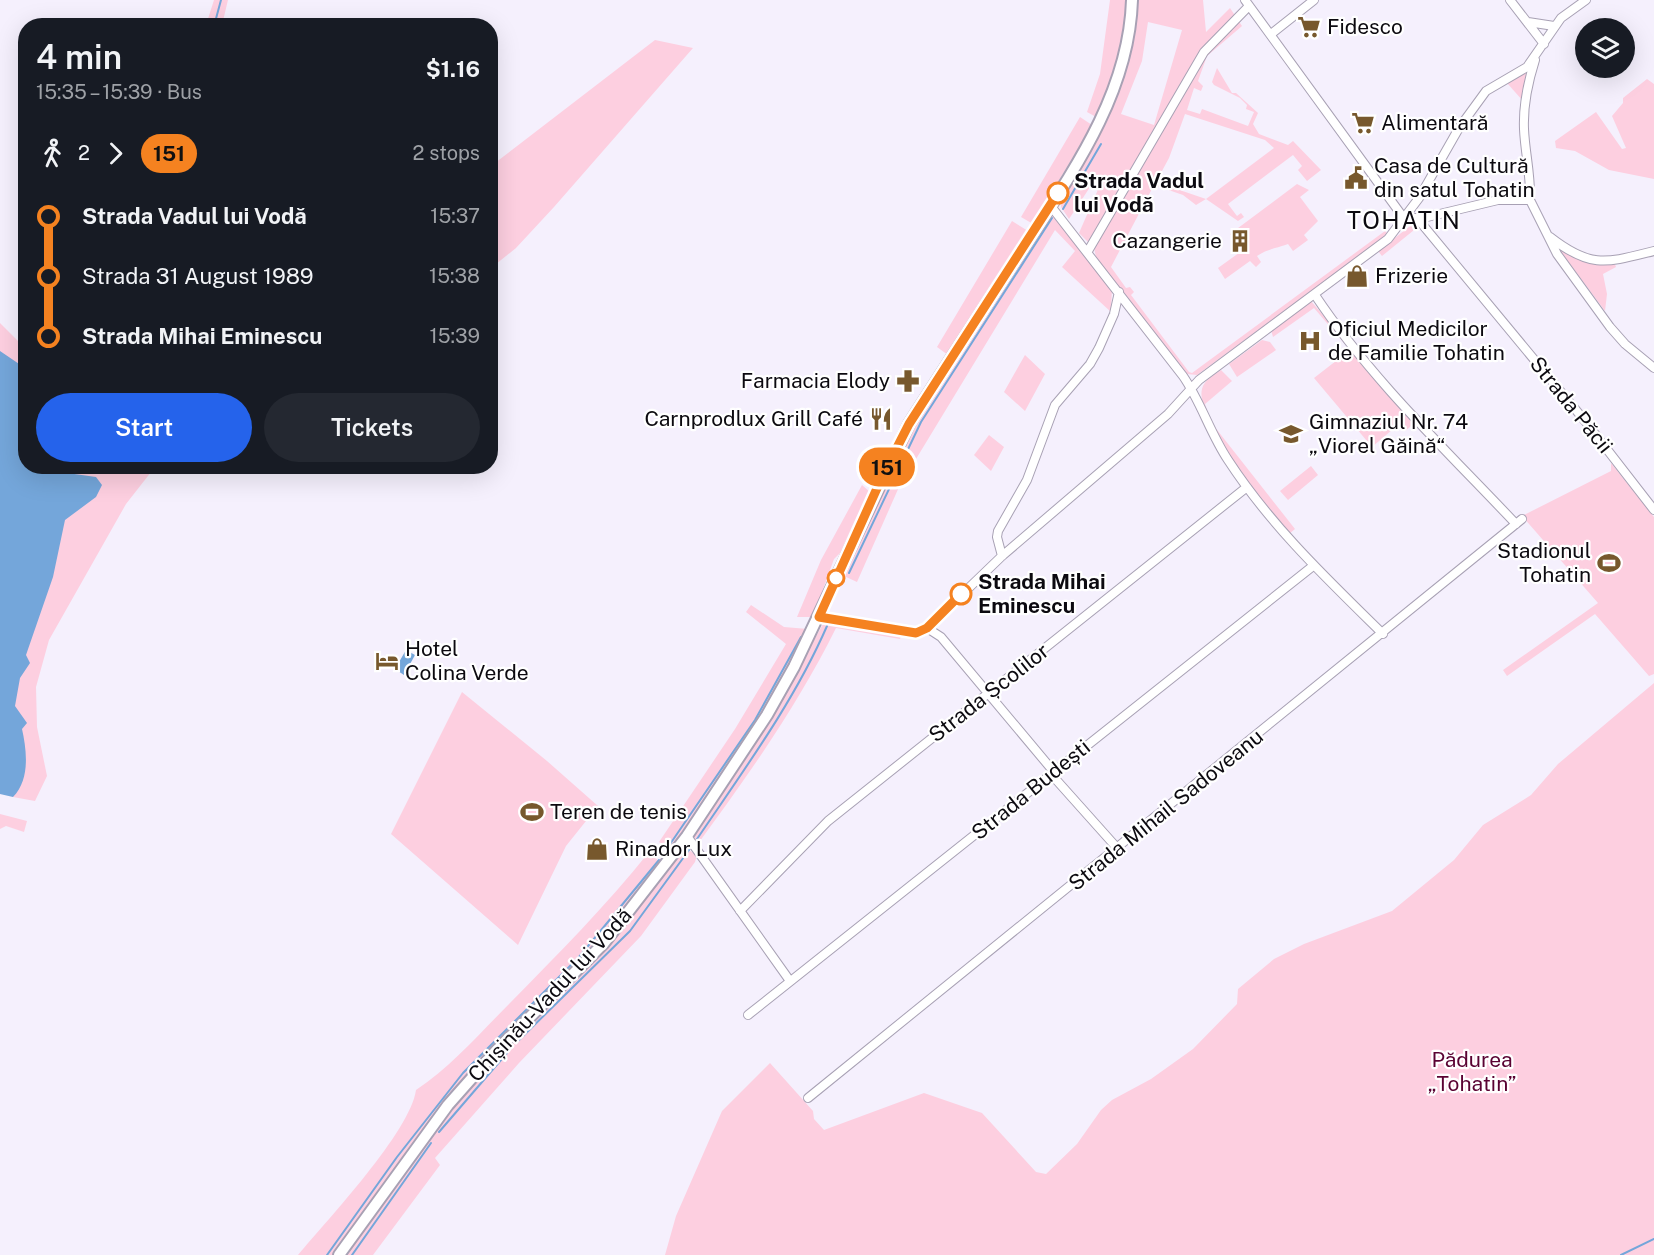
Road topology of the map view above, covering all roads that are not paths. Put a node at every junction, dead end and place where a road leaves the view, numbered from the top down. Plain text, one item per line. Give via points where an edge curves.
1 (1132, 0) edge
2 (1314, 0) edge
3 (1510, 0) edge
4 (1586, 0) edge
5 (1247, 3) edge
6 (1528, 22) junction
7 (1554, 26) junction
8 (1271, 33) junction
9 (1544, 44) junction
10 (1535, 58) junction
11 (1530, 200) junction
12 (1050, 205) junction
13 (1403, 217) junction
14 (1416, 218) junction
15 (1549, 236) junction
16 (1088, 251) junction
17 (1654, 251) edge
18 (1119, 292) junction
19 (1315, 294) junction
20 (1654, 368) edge
21 (1192, 389) junction
22 (1247, 487) junction
23 (1654, 510) edge
24 (1002, 556) junction
25 (1313, 566) junction
26 (819, 617) junction
27 (927, 628) junction
28 (1383, 634) junction
29 (991, 693) junction
30 (1053, 773) junction
31 (687, 836) junction
32 (1118, 849) junction
33 (740, 911) junction
34 (790, 981) junction
35 (748, 1015) dead end
36 (808, 1098) dead end
37 (339, 1255) edge

1 - 12 main road, Chișinău-Vadul lui Vodă via 1128,44 1110,101
2 - 8 street
3 - 6 street
4 - 7 street
5 - 8 street
5 - 16 street via 1204,52
6 - 7 street
6 - 9 street
7 - 9 street
8 - 13 street
9 - 10 street
10 - 11 street via 1524,127
10 - 13 street via 1519,74 1486,91
11 - 14 street via 1498,200
11 - 15 street
12 - 16 street
12 - 26 main road, Chișinău-Vadul lui Vodă via 909,424
13 - 14 street
13 - 19 street via 1388,239
14 - 23 street, Strada Păcii
15 - 17 street via 1570,253 1589,260
15 - 20 street via 1557,254 1610,327
16 - 18 street
18 - 21 street
18 - 24 street via 1099,348 1083,374 1055,405 1027,480 998,531
19 - 21 street
19 - 28 street, Strada Mihail Sadoveanu via 1354,349 1519,522
21 - 22 street via 1213,436
21 - 24 street
22 - 25 street
22 - 29 street, Strada Școlilor
24 - 27 street
25 - 28 street
25 - 30 street, Strada Budești
26 - 27 street via 916,633
26 - 31 main road, Chișinău-Vadul lui Vodă via 767,716
27 - 29 street via 941,637
28 - 32 street, Strada Mihail Sadoveanu
29 - 30 street
29 - 33 street, Strada Școlilor via 828,821
30 - 32 street
30 - 34 street, Strada Budești
31 - 33 street
31 - 37 main road, Chișinău-Vadul lui Vodă via 604,943 448,1105
32 - 36 street, Strada Mihail Sadoveanu
33 - 34 street
34 - 35 street, Strada Budești

